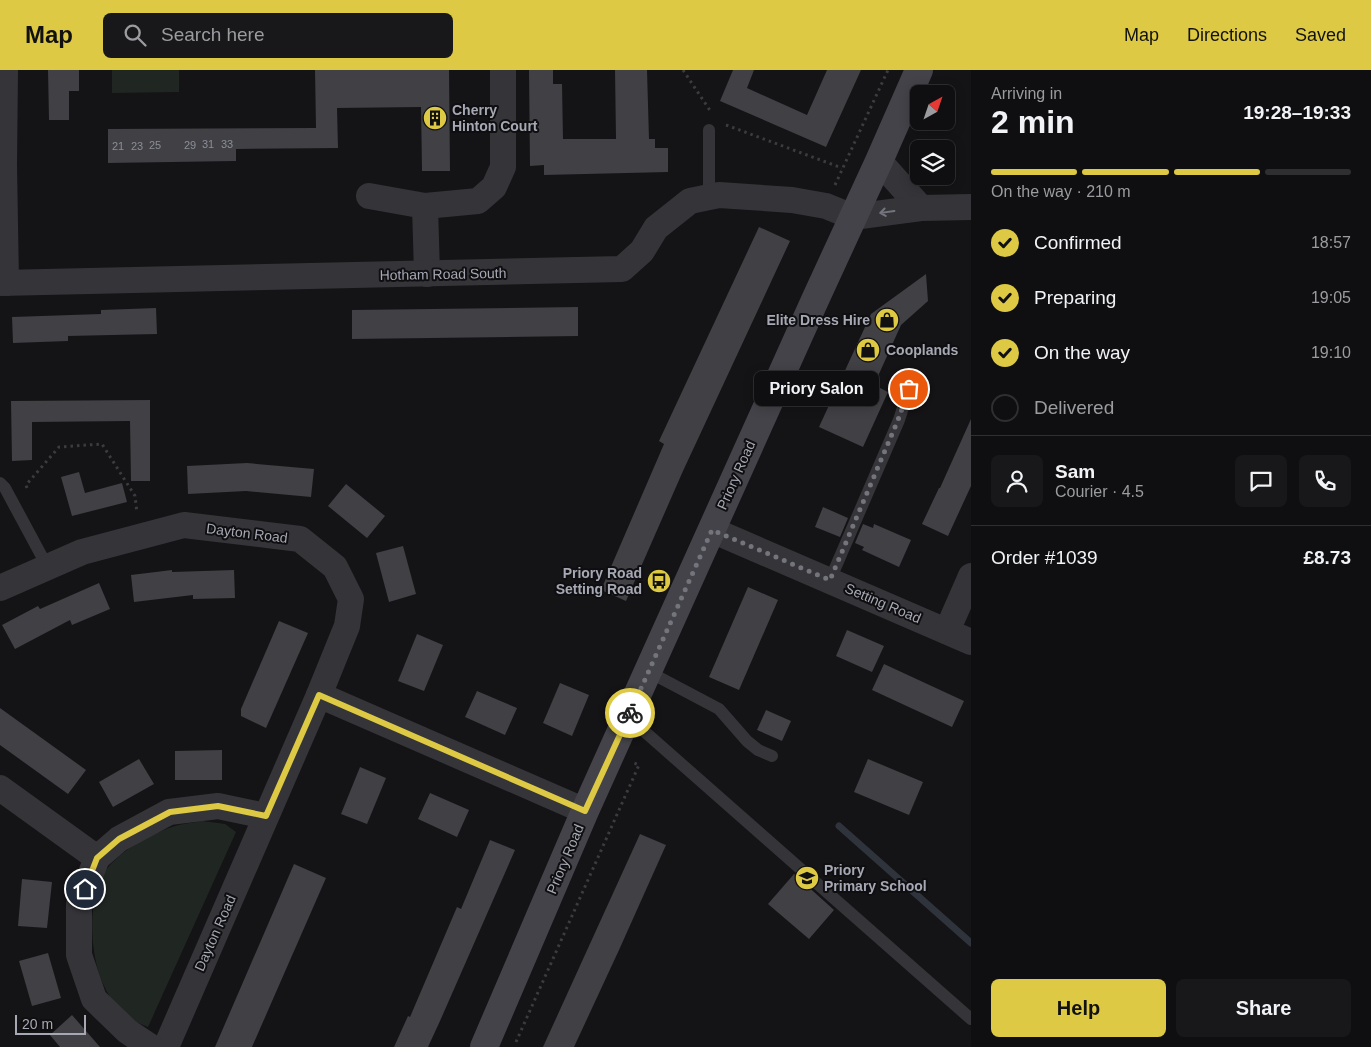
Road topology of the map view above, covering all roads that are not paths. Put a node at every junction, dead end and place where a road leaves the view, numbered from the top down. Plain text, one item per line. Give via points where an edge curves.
1 (5, 70) edge
2 (503, 70) edge
3 (919, 70) edge
4 (713, 126) road end
5 (879, 162) junction
6 (2, 165) edge
7 (369, 196) dead end
8 (710, 197) junction
9 (425, 206) junction
10 (971, 207) edge
11 (921, 208) junction
12 (853, 217) junction
13 (427, 274) junction
14 (3, 283) edge
15 (909, 389) dead end
16 (0, 483) edge
17 (712, 530) junction
18 (47, 566) junction
19 (971, 576) edge
20 (830, 580) junction
21 (0, 588) edge
22 (947, 630) junction
23 (971, 642) edge
24 (649, 672) junction
25 (319, 695) junction
26 (628, 717) junction
27 (772, 756) dead end
28 (0, 788) edge
29 (585, 811) junction
30 (266, 816) junction
31 (97, 858) junction
32 (971, 1019) edge
33 (151, 1047) edge
34 (166, 1047) edge
35 (484, 1047) edge

1 - 6 street
2 - 9 street via 503,167 494,187 478,201
3 - 5 street, Priory Road
4 - 8 lane
5 - 11 street
5 - 12 street, Priory Road
6 - 14 street
7 - 9 street
8 - 12 street, Hotham Road South via 792,200 826,206
8 - 13 street, Hotham Road South via 690,201 656,228 642,251 622,269
9 - 13 street
10 - 11 street
11 -> 12 street
12 - 17 street, Priory Road
13 - 14 street, Hotham Road South
15 - 20 lane
16 - 18 lane
17 - 20 street, Setting Road
17 - 24 street, Priory Road
18 - 21 street, Dayton Road
18 - 25 street, Dayton Road via 82,552 184,525 300,539 335,567 351,599 347,626
19 - 22 street
20 - 22 street, Setting Road
22 - 23 street, Setting Road
24 - 26 street, Priory Road
24 - 27 lane via 719,709 747,741
25 - 29 street
25 - 30 street, Dayton Road
26 - 29 street, Priory Road
26 - 32 lane
28 - 31 street
29 - 35 street, Priory Road
30 - 31 street via 218,806 170,812 119,839
30 - 34 street, Dayton Road
31 - 33 street via 79,904 79,955 94,998 127,1031

